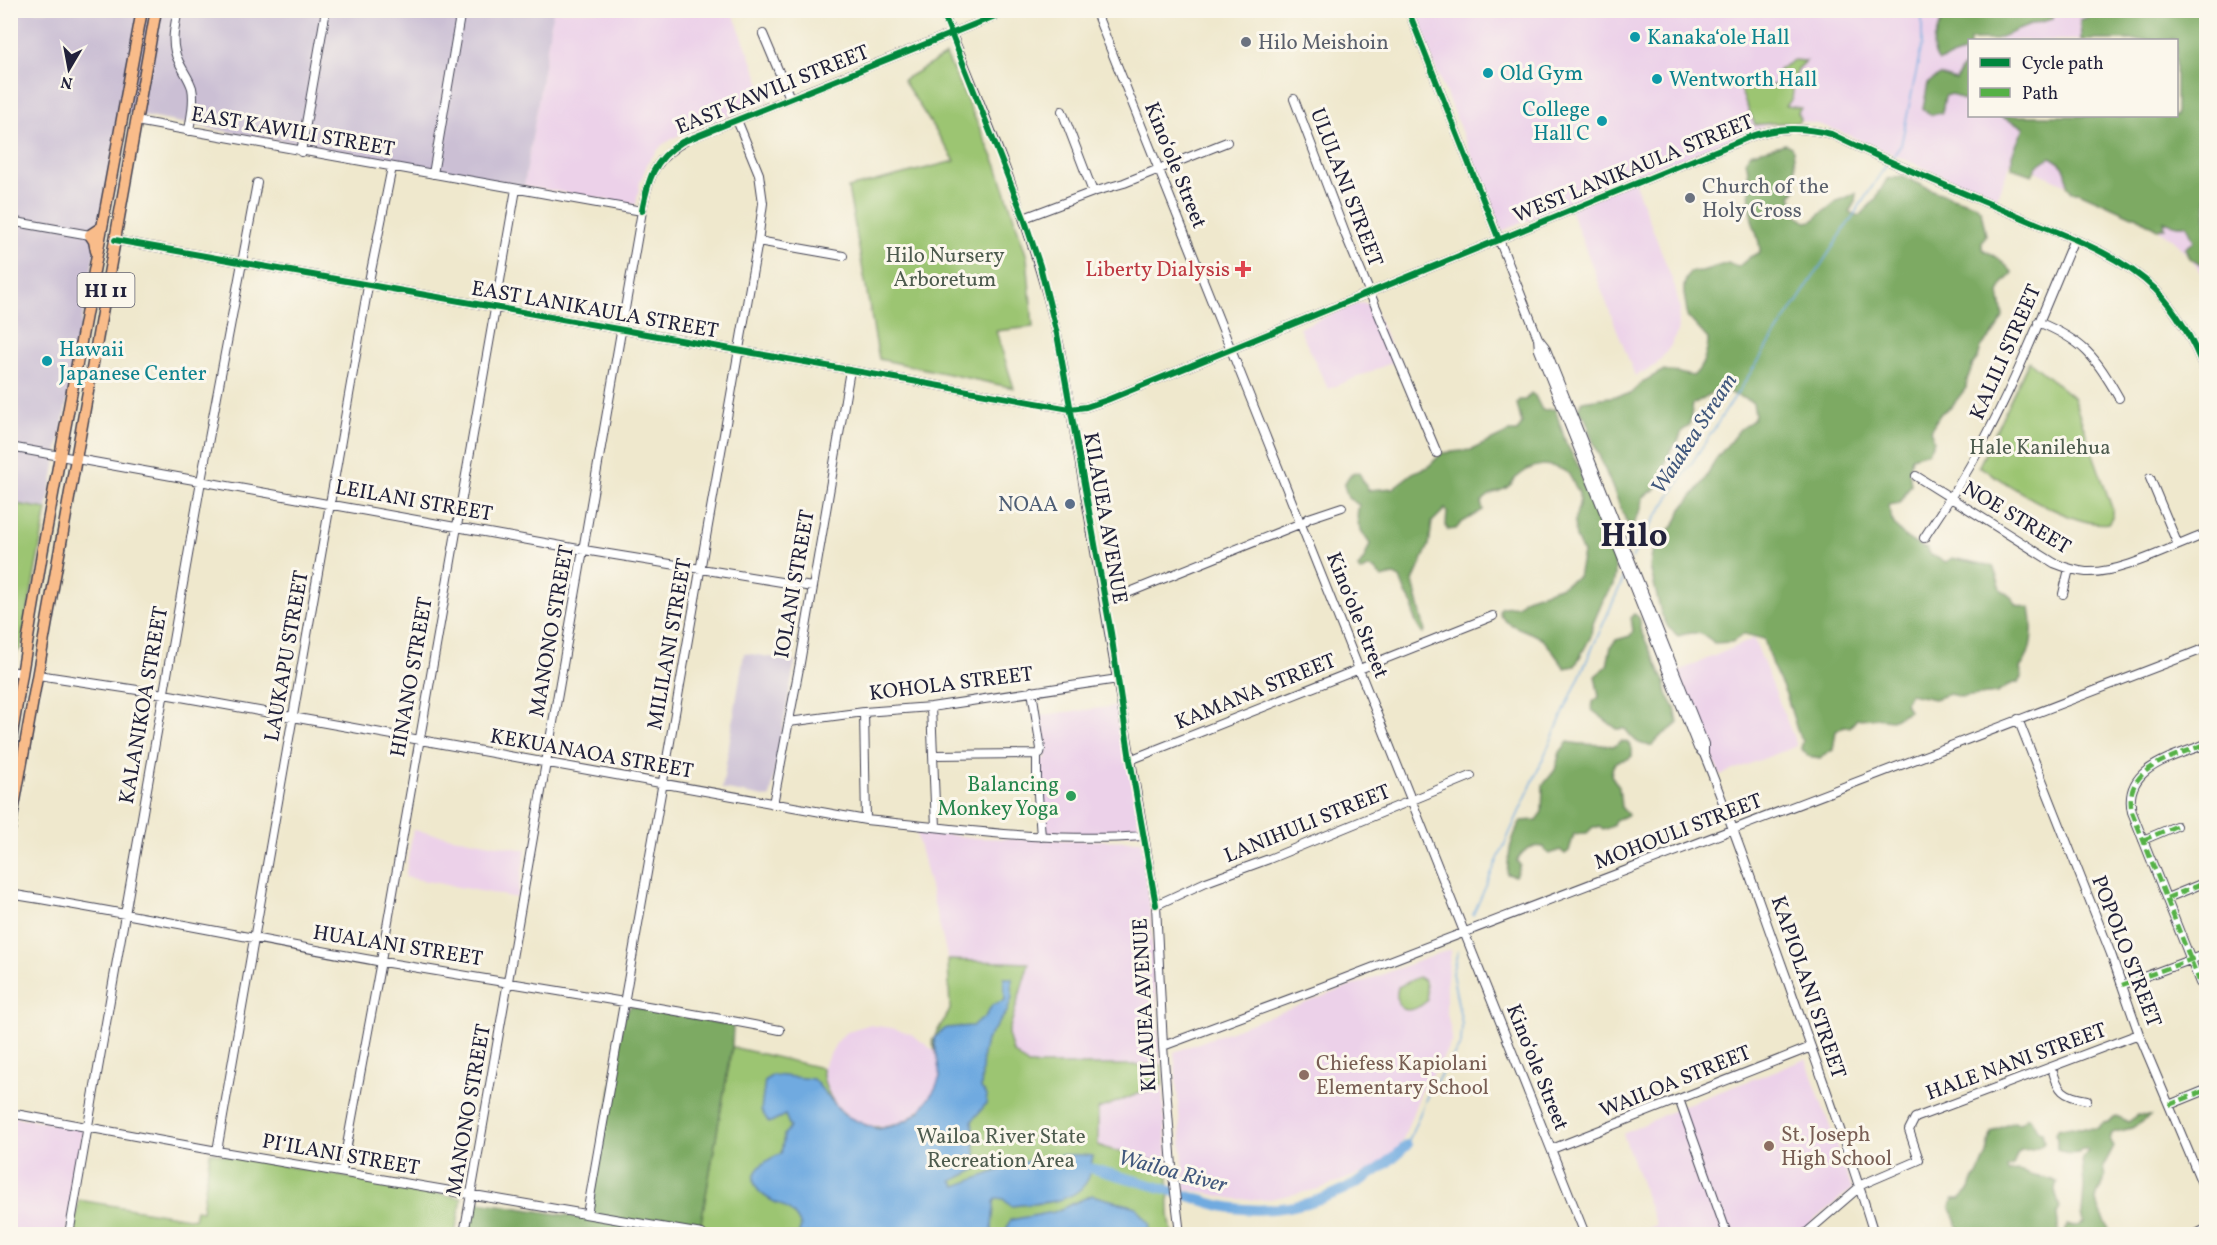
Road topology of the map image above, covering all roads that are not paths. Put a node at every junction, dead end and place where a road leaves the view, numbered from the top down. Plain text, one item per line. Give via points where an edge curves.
1 (156, 10) edge
2 (178, 10) edge
3 (326, 10) edge
4 (461, 10) edge
5 (942, 10) edge
6 (1010, 10) edge
7 (1095, 10) edge
8 (1408, 10) edge
9 (138, 14) edge
10 (763, 34) dead end
11 (952, 34) junction
12 (790, 98) junction
13 (1294, 99) dead end
14 (125, 102) junction
15 (1062, 111) dead end
16 (737, 120) junction
17 (136, 121) junction
18 (189, 130) junction
19 (119, 134) junction
20 (1227, 142) dead end
21 (301, 152) junction
22 (392, 167) junction
23 (1158, 171) junction
24 (433, 174) junction
25 (257, 183) dead end
26 (516, 189) junction
27 (1093, 192) junction
28 (642, 211) junction
29 (1024, 218) junction
30 (10, 221) edge
31 (102, 226) junction
32 (90, 235) junction
33 (2074, 239) junction
34 (115, 240) junction
35 (1499, 240) junction
36 (758, 241) junction
37 (97, 256) junction
38 (843, 256) dead end
39 (243, 263) junction
40 (368, 286) junction
41 (1370, 291) junction
42 (496, 308) junction
43 (2038, 322) junction
44 (621, 330) junction
45 (1538, 338) junction
46 (1231, 348) junction
47 (738, 351) junction
48 (850, 370) junction
49 (2206, 374) edge
50 (2119, 398) dead end
51 (1070, 409) junction
52 (10, 447) edge
53 (1437, 453) dead end
54 (62, 456) junction
55 (76, 459) junction
56 (1916, 476) dead end
57 (2150, 478) dead end
58 (201, 481) junction
59 (1950, 497) junction
60 (331, 503) junction
61 (1342, 507) dead end
62 (1302, 523) junction
63 (456, 526) junction
64 (2206, 534) edge
65 (1924, 538) dead end
66 (2178, 545) junction
67 (584, 550) junction
68 (700, 568) junction
69 (2069, 569) junction
70 (812, 587) junction
71 (2063, 594) dead end
72 (1104, 601) junction
73 (1493, 616) dead end
74 (2206, 648) edge
75 (1359, 669) junction
76 (10, 671) edge
77 (22, 673) junction
78 (38, 675) junction
79 (1118, 679) junction
80 (1032, 691) junction
81 (164, 694) junction
82 (931, 707) junction
83 (864, 712) junction
84 (294, 718) junction
85 (2018, 719) junction
86 (789, 722) junction
87 (419, 739) junction
88 (2206, 744) edge
89 (10, 746) edge
90 (1037, 754) junction
91 (1704, 754) junction
92 (933, 755) junction
93 (1130, 760) junction
94 (546, 762) junction
95 (1471, 776) dead end
96 (662, 784) junction
97 (1412, 799) junction
98 (773, 804) junction
99 (866, 820) junction
100 (2176, 826) dead end
101 (936, 827) junction
102 (1734, 828) junction
103 (10, 829) edge
104 (1143, 836) junction
105 (1041, 837) junction
106 (2143, 840) junction
107 (2206, 882) edge
108 (10, 894) edge
109 (2167, 898) junction
110 (1156, 904) junction
111 (125, 912) junction
112 (1465, 932) junction
113 (254, 939) junction
114 (2206, 954) edge
115 (381, 961) junction
116 (2190, 961) junction
117 (509, 982) junction
118 (2200, 983) dead end
119 (2122, 986) junction
120 (624, 1002) junction
121 (780, 1030) dead end
122 (2139, 1035) junction
123 (1163, 1046) junction
124 (1811, 1047) junction
125 (2052, 1068) junction
126 (2206, 1090) edge
127 (1679, 1099) junction
128 (2086, 1100) dead end
129 (2169, 1105) junction
130 (10, 1113) edge
131 (88, 1126) junction
132 (1552, 1149) junction
133 (217, 1151) junction
134 (342, 1172) junction
135 (1860, 1187) junction
136 (2206, 1193) edge
137 (471, 1194) junction
138 (587, 1214) junction
139 (2206, 1228) edge
140 (69, 1234) edge
141 (464, 1234) edge
142 (702, 1234) edge
143 (1180, 1234) edge
144 (1585, 1234) edge
145 (1727, 1234) edge
146 (1805, 1234) edge
147 (1874, 1234) edge
148 (2196, 1234) edge

1 - 17 highway, HI 11
2 - 18 street via 174,46 193,96
3 - 21 street
4 - 24 street
5 - 11 street, KILAUEA AVENUE
6 - 11 street, EAST KAWILI STREET
7 - 23 street, Kinoʻole Street
8 - 35 street, KAPIOLANI STREET
9 - 14 highway, HI 11
10 - 12 street
11 - 12 street, EAST KAWILI STREET
11 - 29 street, KILAUEA AVENUE
12 - 16 street, EAST KAWILI STREET
13 - 41 street, ULULANI STREET
14 - 17 highway via 129,117
14 - 19 highway, HI 11
15 - 27 street
16 - 28 street, EAST KAWILI STREET via 689,139 664,155 649,182
16 - 36 street, MILILANI STREET via 759,174 763,203
17 - 18 street, EAST KAWILI STREET
17 - 19 highway
17 - 34 highway, HI 11
18 - 21 street, EAST KAWILI STREET
19 - 31 highway, HI 11
20 - 23 street
21 - 22 street, EAST KAWILI STREET
22 - 24 street, EAST KAWILI STREET
22 - 40 street, LAUKAPU STREET
23 - 27 street
23 - 46 street, Kinoʻole Street
24 - 26 street, EAST KAWILI STREET
25 - 39 street, KALANIKOA STREET
26 - 28 street, EAST KAWILI STREET
26 - 42 street, HINANO STREET
27 - 29 street
28 - 44 street, MANONO STREET
29 - 51 street, KILAUEA AVENUE via 1057,334
30 - 32 street
31 - 32 highway
31 - 37 highway, HI 11
32 - 37 highway
33 - 35 street, WEST LANIKAULA STREET via 1831,134 1792,128 1771,130
33 - 43 street, KALILI STREET
33 - 49 street, WEST LANIKAULA STREET via 2129,268 2154,288 2194,342
34 - 39 street, EAST LANIKAULA STREET
34 - 55 highway, HI 11
35 - 41 street, WEST LANIKAULA STREET
35 - 45 street, KAPIOLANI STREET
36 - 38 street
36 - 47 street, MILILANI STREET
37 - 54 highway, HI 11
39 - 40 street, EAST LANIKAULA STREET
39 - 58 street, KALANIKOA STREET
40 - 42 street, EAST LANIKAULA STREET
40 - 60 street, LAUKAPU STREET
41 - 46 street, WEST LANIKAULA STREET
41 - 53 street, ULULANI STREET
42 - 44 street, EAST LANIKAULA STREET
42 - 63 street, HINANO STREET
43 - 50 street via 2083,346 2099,363
43 - 59 street, KALILI STREET via 1987,435
44 - 47 street, EAST LANIKAULA STREET
44 - 67 street, MANONO STREET
45 - 91 street, KAPIOLANI STREET via 1539,350 1618,549
45 - 91 street, KAPIOLANI STREET via 1635,570 1704,744
46 - 51 street, WEST LANIKAULA STREET via 1100,402
46 - 62 street, Kinoʻole Street
47 - 48 street, EAST LANIKAULA STREET
47 - 68 street, MILILANI STREET
48 - 51 street, EAST LANIKAULA STREET
48 - 70 street, IOLANI STREET
51 - 72 street, KILAUEA AVENUE
52 - 54 street, LEILANI STREET
54 - 55 street, LEILANI STREET
54 - 77 highway, HI 11
55 - 58 street, LEILANI STREET
55 - 78 highway, HI 11
56 - 59 street, NOE STREET
57 - 66 street
58 - 60 street, LEILANI STREET
58 - 81 street, KALANIKOA STREET
59 - 65 street, KALILI STREET
59 - 69 street, NOE STREET
60 - 63 street, LEILANI STREET
60 - 84 street, LAUKAPU STREET
61 - 62 street
62 - 72 street
62 - 75 street, Kinoʻole Street
63 - 67 street, LEILANI STREET
63 - 87 street, HINANO STREET
64 - 66 street, NOE STREET
66 - 69 street, NOE STREET via 2102,572
67 - 68 street, LEILANI STREET
67 - 94 street, MANONO STREET
68 - 70 street, LEILANI STREET
68 - 96 street, MILILANI STREET
69 - 71 street
70 - 86 street, IOLANI STREET
72 - 79 street, KILAUEA AVENUE
73 - 75 street, KAMANA STREET
74 - 85 street, MOHOULI STREET
75 - 93 street, KAMANA STREET
75 - 97 street, Kinoʻole Street
76 - 77 street
77 - 78 highway
77 - 89 highway, HI 11
78 - 81 street, KEKUANAOA STREET
78 - 103 highway, HI 11
79 - 80 street, KOHOLA STREET
79 - 93 street, KILAUEA AVENUE
80 - 82 street, KOHOLA STREET
80 - 90 street via 1041,749
81 - 84 street, KEKUANAOA STREET
81 - 111 street, KALANIKOA STREET
82 - 83 street, KOHOLA STREET
82 - 92 street
83 - 86 street, KOHOLA STREET
83 - 99 street
84 - 87 street, KEKUANAOA STREET
84 - 113 street, LAUKAPU STREET
85 - 102 street, MOHOULI STREET
85 - 119 street, POPOLO STREET
86 - 98 street, IOLANI STREET
87 - 94 street, KEKUANAOA STREET
87 - 115 street, HINANO STREET
88 - 106 street via 2151,767 2134,783 2130,805
90 - 92 street
90 - 105 street
91 - 102 street, KAPIOLANI STREET
92 - 101 street
93 - 104 street, KILAUEA AVENUE
94 - 96 street, KEKUANAOA STREET
94 - 117 street, MANONO STREET
95 - 97 street, LANIHULI STREET
96 - 98 street, KEKUANAOA STREET
96 - 120 street, MILILANI STREET
97 - 110 street, LANIHULI STREET
97 - 112 street, Kinoʻole Street
98 - 99 street, KEKUANAOA STREET
99 - 101 street, KEKUANAOA STREET
100 - 106 street
101 - 105 street, KEKUANAOA STREET
102 - 112 street, MOHOULI STREET
102 - 124 street, KAPIOLANI STREET
104 - 105 street, KEKUANAOA STREET
104 - 110 street, KILAUEA AVENUE
106 - 109 street
107 - 109 street
108 - 111 street, HUALANI STREET
109 - 116 street
110 - 123 street, KILAUEA AVENUE
111 - 113 street, HUALANI STREET
111 - 131 street, KALANIKOA STREET
112 - 123 street, MOHOULI STREET
112 - 132 street, Kinoʻole Street
113 - 115 street, HUALANI STREET
113 - 133 street, LAUKAPU STREET
114 - 116 street
115 - 117 street, HUALANI STREET
115 - 134 street, HINANO STREET
116 - 118 street
116 - 119 street
117 - 120 street, HUALANI STREET
117 - 137 street, MANONO STREET
119 - 122 street, POPOLO STREET
120 - 121 street, HUALANI STREET
120 - 138 street, MILILANI STREET
122 - 125 street, HALE NANI STREET
122 - 129 street, POPOLO STREET
123 - 143 street, KILAUEA AVENUE
124 - 127 street, WAILOA STREET
124 - 135 street, KAPIOLANI STREET
125 - 128 street via 2062,1092
125 - 135 street, HALE NANI STREET via 1915,1118 1909,1130 1919,1161
126 - 129 street
127 - 132 street, WAILOA STREET
127 - 145 street
129 - 136 street, POPOLO STREET
130 - 131 street, PI‘ILANI STREET
131 - 133 street, PI‘ILANI STREET
131 - 140 street, KALANIKOA STREET
132 - 144 street, Kinoʻole Street
133 - 134 street, PI‘ILANI STREET
134 - 137 street, PI‘ILANI STREET
135 - 146 street
135 - 147 street, KAPIOLANI STREET
137 - 138 street, PI‘ILANI STREET
137 - 141 street, MANONO STREET
138 - 142 street, PI‘ILANI STREET
139 - 148 street

